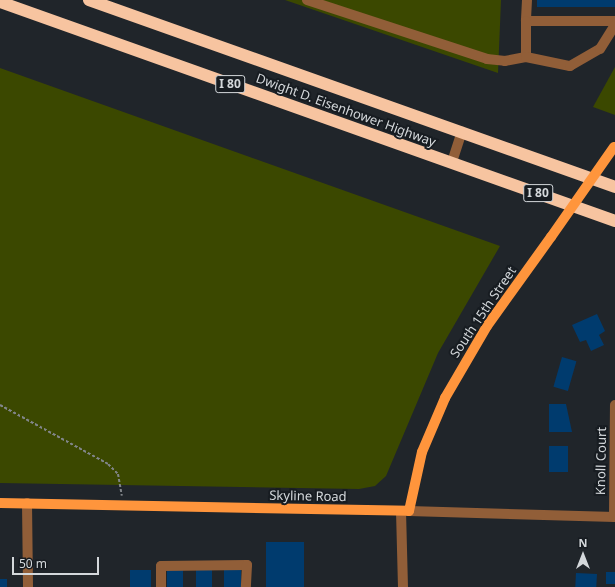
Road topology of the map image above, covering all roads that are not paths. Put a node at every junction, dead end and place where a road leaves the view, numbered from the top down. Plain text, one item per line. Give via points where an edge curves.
1 (89, 0) edge
2 (307, 0) edge
3 (527, 0) edge
4 (0, 2) edge
5 (526, 21) junction
6 (615, 21) edge
7 (615, 25) edge
8 (526, 57) junction
9 (462, 132) junction
10 (615, 146) edge
11 (452, 162) junction
12 (615, 187) edge
13 (615, 220) edge
14 (615, 405) edge
15 (0, 503) edge
16 (27, 503) junction
17 (405, 511) junction
18 (614, 517) edge
19 (28, 587) edge
20 (161, 587) edge
21 (246, 587) edge
22 (403, 587) edge

1 - 9 highway, Dwight D. Eisenhower Highway / I 80
2 - 8 street via 487,59 505,61
3 - 5 street
4 - 11 highway, Dwight D. Eisenhower Highway / I 80
5 - 6 street
5 - 8 street
7 - 8 street via 600,49 584,62 570,66
9 - 11 street
9 - 12 highway, Dwight D. Eisenhower Highway / I 80
10 - 17 main road, South 15th Street, bridge via 486,326 445,398 422,452
11 - 13 highway, Dwight D. Eisenhower Highway / I 80
14 - 18 street, Knoll Court
15 - 16 main road, Skyline Road
16 - 17 main road, Skyline Road
16 - 19 street
17 - 18 street, Skyline Road
17 - 22 street
20 - 21 street via 161,566 247,565

